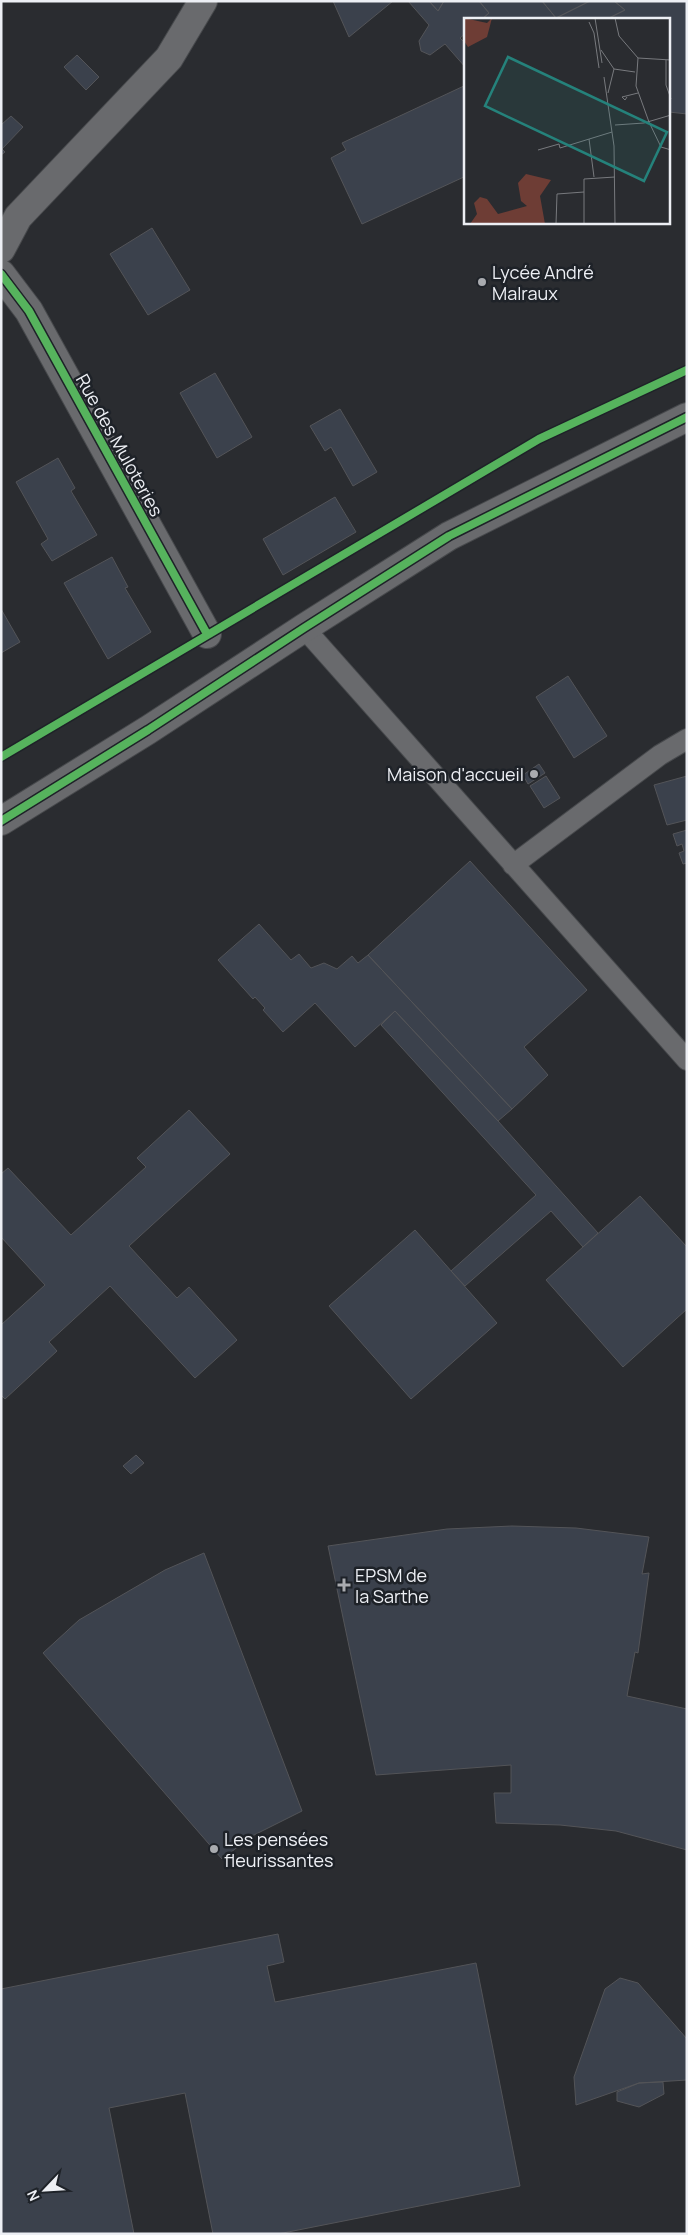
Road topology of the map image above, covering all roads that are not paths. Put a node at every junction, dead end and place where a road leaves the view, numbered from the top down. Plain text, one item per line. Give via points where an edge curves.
1 (203, 1) edge
2 (1, 249) edge
3 (1, 274) edge
4 (687, 417) edge
5 (304, 628) junction
6 (207, 634) road end
7 (687, 739) edge
8 (1, 821) edge
9 (513, 865) junction
10 (687, 1060) edge

1 - 2 street via 169,58 18,216
3 - 6 street, Rue des Muloteries via 29,311
4 - 5 street via 449,536
5 - 8 street
5 - 9 lane
7 - 9 lane via 660,755
9 - 10 lane

